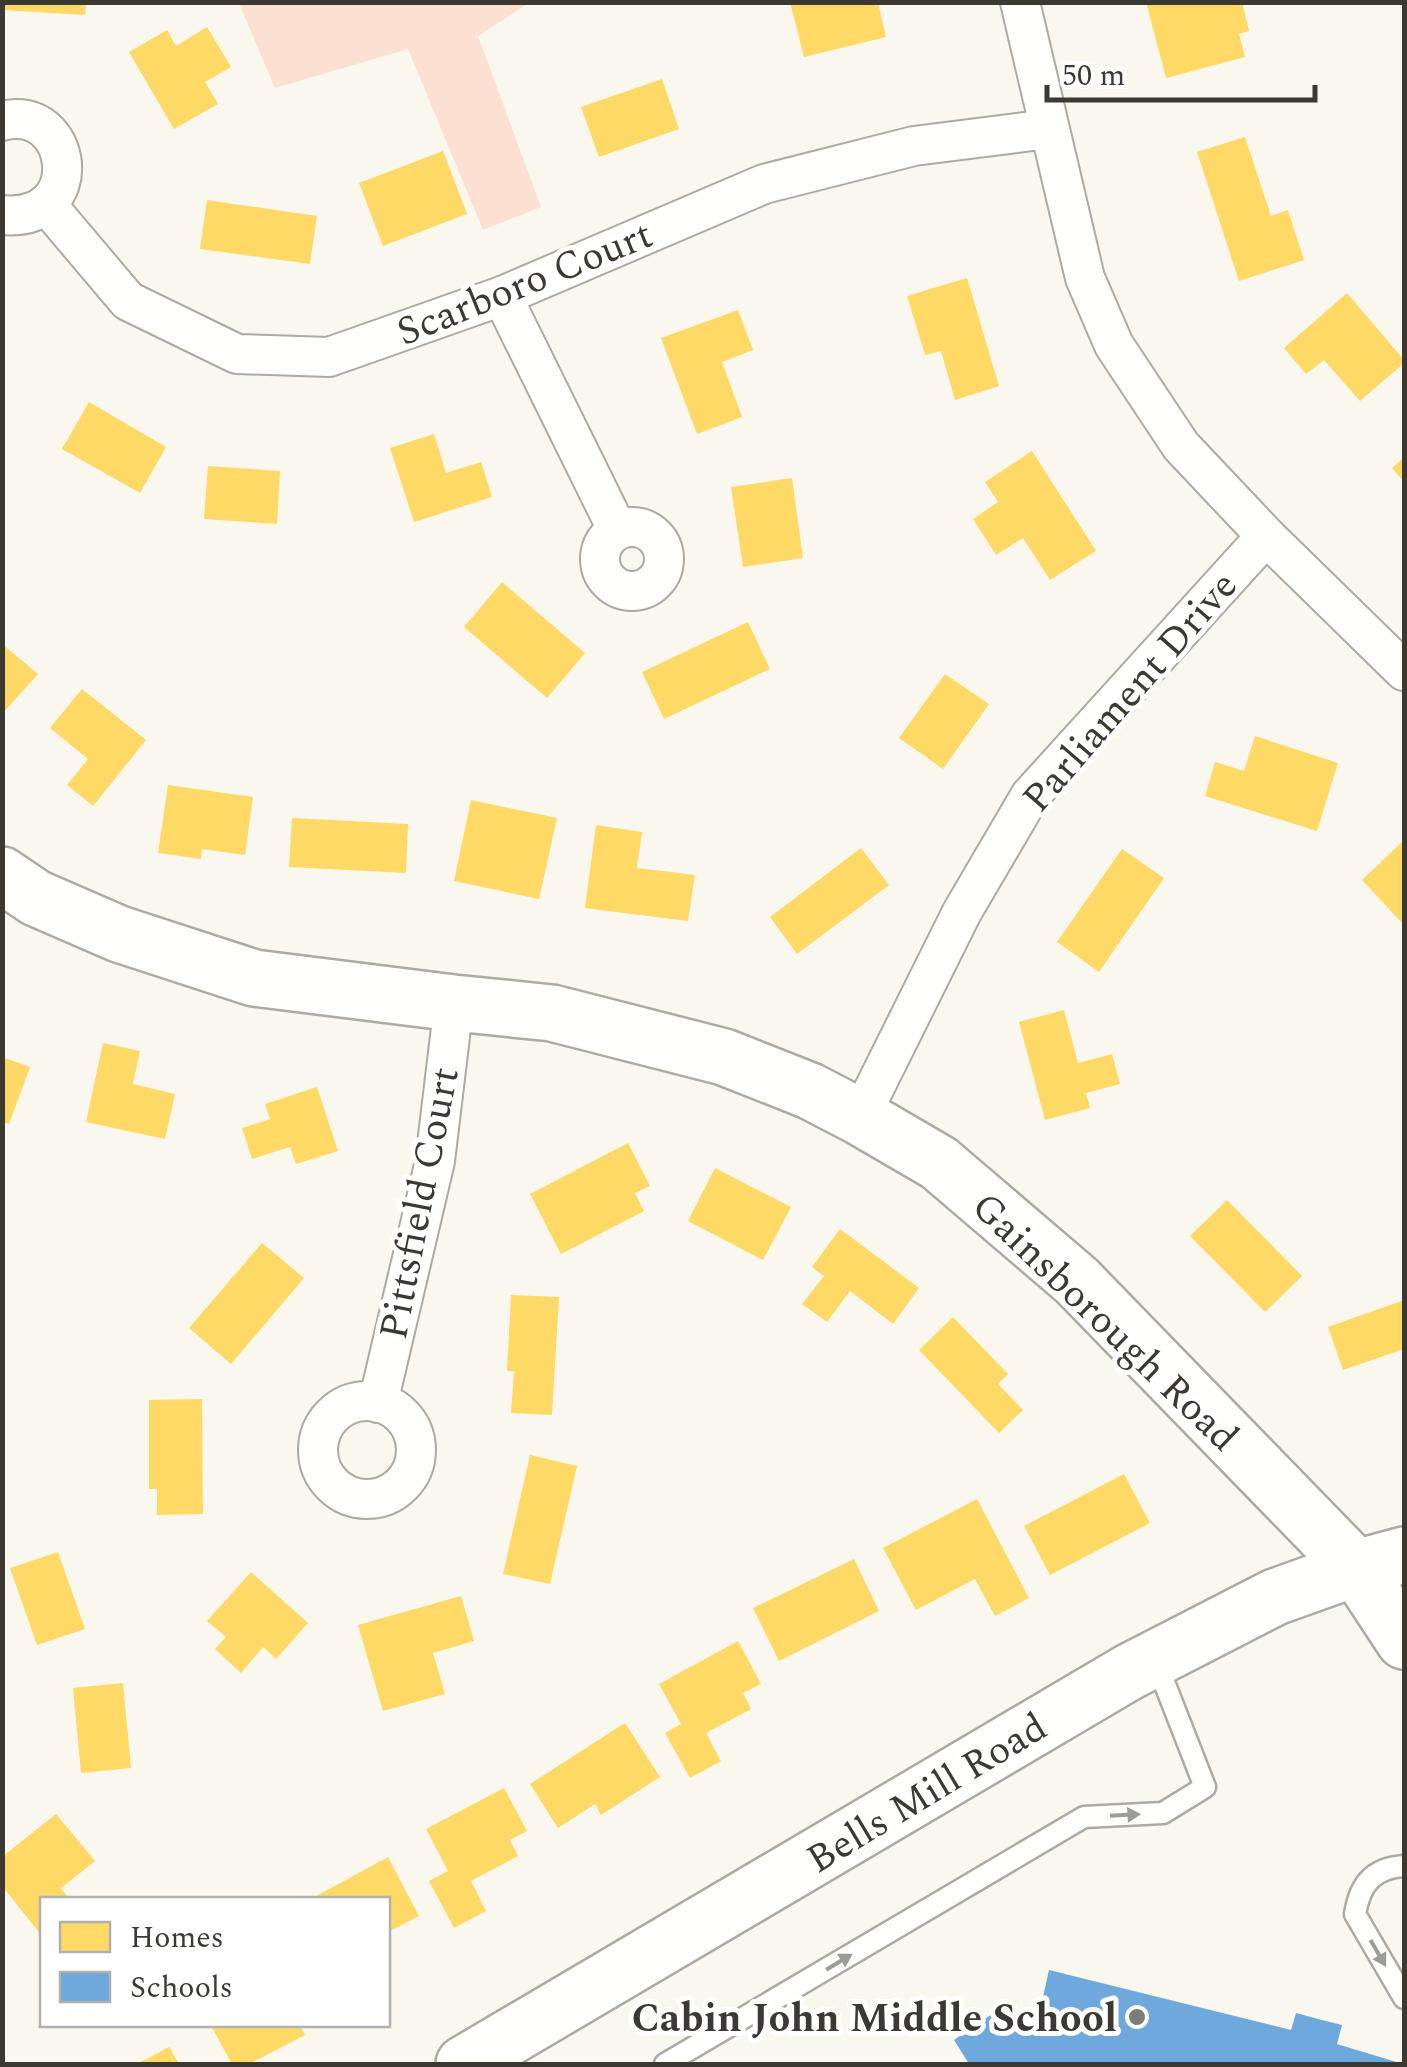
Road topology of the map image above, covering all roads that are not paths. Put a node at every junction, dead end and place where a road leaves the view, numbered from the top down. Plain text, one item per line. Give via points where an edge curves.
1 (1020, 2) edge
2 (2, 121) edge
3 (1048, 129) junction
4 (46, 204) junction
5 (2, 215) edge
6 (502, 296) junction
7 (618, 529) dead end
8 (1266, 536) junction
9 (1404, 671) edge
10 (2, 875) edge
11 (454, 1003) junction
12 (860, 1117) junction
13 (378, 1402) dead end
14 (1380, 1562) edge
15 (1404, 1642) edge
16 (1155, 1659) junction
17 (1404, 1866) edge
18 (1404, 1998) edge
19 (464, 2064) edge
20 (665, 2064) edge

1 - 3 street
2 - 4 street via 40,126 60,148 62,178
3 - 6 street, Scarboro Court via 914,146 764,184
3 - 8 street via 1085,278 1114,346 1181,446
4 - 5 street via 19,216
4 - 6 street, Scarboro Court via 128,301 236,354 329,356
6 - 7 street
8 - 9 street
8 - 12 street, Parliament Drive via 1030,796 962,912
10 - 11 street, Gainsborough Road via 36,898 119,934 254,978
11 - 12 street, Gainsborough Road via 552,1013 724,1057
11 - 13 street, Pittsfield Court via 435,1160
12 - 14 street, Gainsborough Road via 939,1164 1077,1282
14 - 15 street, Gainsborough Road
14 - 16 street, Bells Mill Road via 1276,1597
16 - 19 street, Bells Mill Road
20 -> 16 lane via 1084,1817 1162,1813 1206,1787
17 -> 18 lane via 1365,1884 1355,1914

